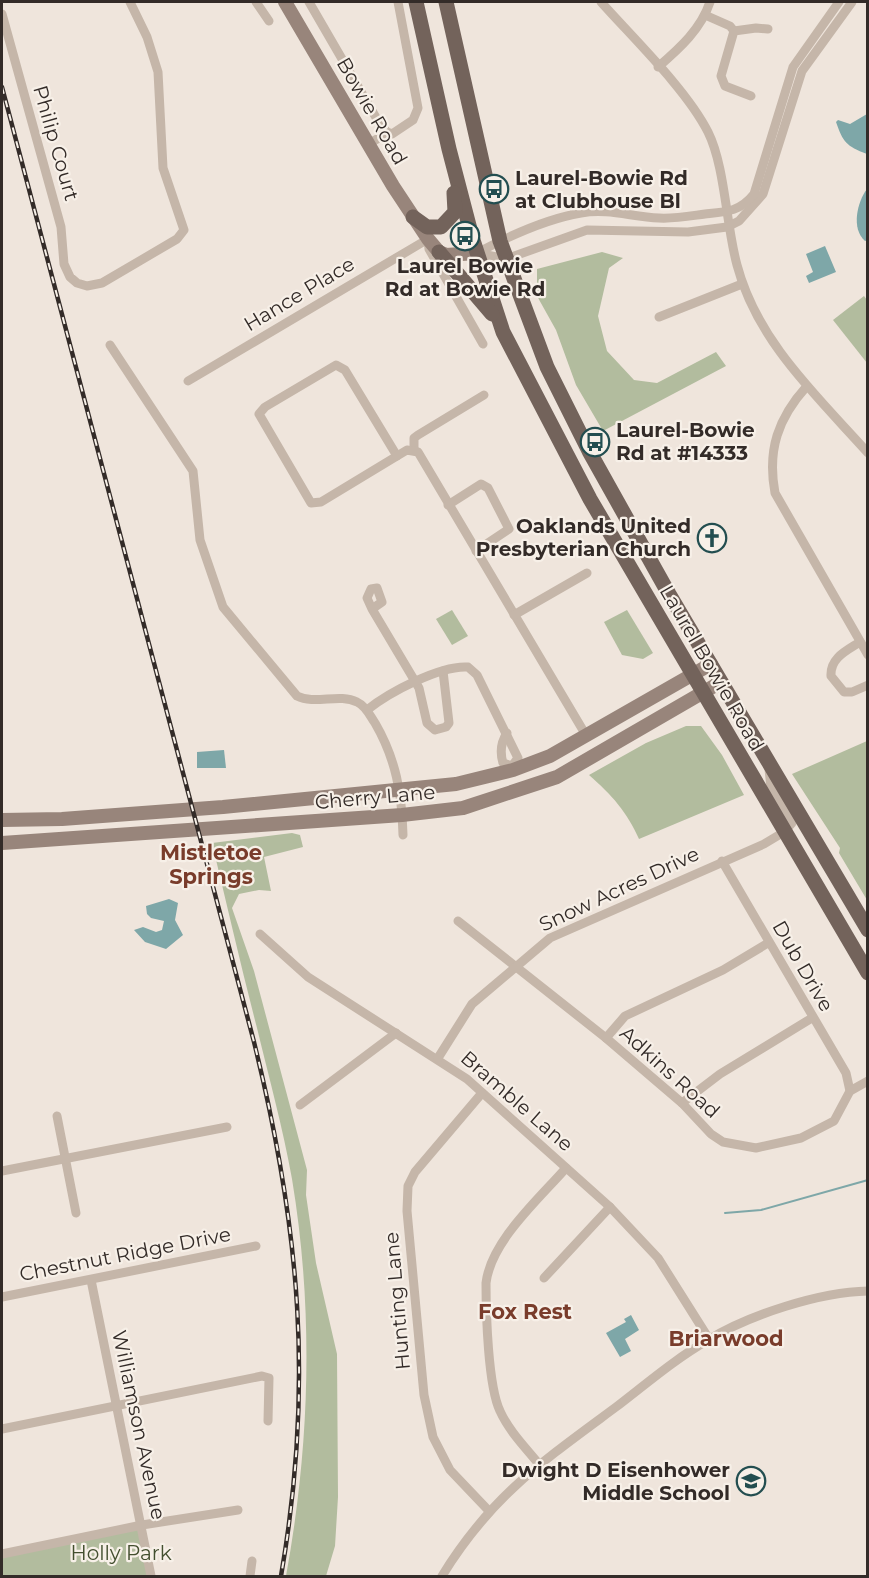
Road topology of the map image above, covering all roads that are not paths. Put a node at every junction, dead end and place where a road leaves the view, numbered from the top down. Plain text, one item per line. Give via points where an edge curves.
1 (130, 2) edge
2 (256, 2) edge
3 (285, 2) edge
4 (309, 2) edge
5 (398, 2) edge
6 (416, 2) edge
7 (446, 2) edge
8 (601, 2) edge
9 (710, 2) edge
10 (840, 2) edge
11 (852, 2) edge
12 (2, 14) edge
13 (705, 15) junction
14 (269, 21) dead end
15 (732, 29) junction
16 (768, 30) dead end
17 (658, 67) junction
18 (751, 96) dead end
19 (388, 133) junction
20 (368, 144) junction
21 (449, 149) junction
22 (725, 213) junction
23 (413, 217) junction
24 (727, 227) junction
25 (428, 238) junction
26 (500, 241) junction
27 (439, 252) junction
28 (477, 253) junction
29 (506, 259) junction
30 (742, 284) junction
31 (659, 317) dead end
32 (503, 332) junction
33 (483, 344) dead end
34 (110, 345) dead end
35 (188, 381) dead end
36 (807, 386) junction
37 (484, 395) dead end
38 (414, 449) junction
39 (867, 453) edge
40 (397, 456) junction
41 (448, 505) junction
42 (476, 551) junction
43 (587, 573) dead end
44 (372, 609) dead end
45 (514, 615) junction
46 (860, 642) junction
47 (867, 655) edge
48 (711, 664) junction
49 (443, 671) junction
50 (691, 675) junction
51 (721, 682) junction
52 (416, 683) junction
53 (867, 685) edge
54 (702, 694) junction
55 (367, 710) junction
56 (507, 733) junction
57 (587, 737) junction
58 (769, 765) junction
59 (512, 768) junction
60 (401, 791) junction
61 (520, 791) junction
62 (402, 815) junction
63 (2, 820) edge
64 (784, 832) junction
65 (403, 835) dead end
66 (2, 843) edge
67 (722, 861) junction
68 (458, 921) dead end
69 (867, 930) edge
70 (260, 934) dead end
71 (768, 943) junction
72 (514, 967) junction
73 (867, 972) edge
74 (812, 1018) junction
75 (396, 1033) junction
76 (606, 1038) junction
77 (438, 1058) junction
78 (867, 1081) edge
79 (850, 1091) junction
80 (482, 1093) junction
81 (682, 1103) junction
82 (300, 1105) dead end
83 (57, 1116) dead end
84 (227, 1126) dead end
85 (65, 1158) junction
86 (566, 1168) junction
87 (2, 1171) edge
88 (610, 1207) junction
89 (76, 1213) dead end
90 (255, 1246) dead end
91 (544, 1278) dead end
92 (91, 1280) junction
93 (867, 1291) edge
94 (2, 1297) edge
95 (709, 1339) junction
96 (116, 1406) junction
97 (268, 1421) dead end
98 (2, 1429) edge
99 (538, 1463) junction
100 (238, 1510) dead end
101 (489, 1511) junction
102 (142, 1525) junction
103 (2, 1554) edge
104 (252, 1562) dead end
105 (151, 1576) edge
106 (250, 1576) edge
107 (442, 1576) edge

1 - 12 street, Philip Court via 158,72 163,168 184,224 181,236 102,283 87,286 74,281 64,264 61,227
2 - 14 street
3 - 20 main road, Bowie Road
4 - 19 street
5 - 19 street via 418,108 413,120
6 - 21 main road, Laurel Bowie Road
7 - 26 main road, Laurel Bowie Road
8 - 17 street
9 - 13 street
10 - 22 street via 793,67 754,194 741,207
11 - 24 street via 802,70 763,194 739,221
13 - 15 street
13 - 17 street
15 - 16 street
15 - 18 street via 722,80 725,86
17 - 22 street via 692,107 709,135
19 - 20 street
20 - 23 main road, Bowie Road
21 - 23 main road via 446,162 455,212 438,228 427,227
21 - 28 main road, Laurel Bowie Road
22 - 24 street
22 - 26 street via 660,218 622,211 580,213
23 - 25 main road, Bowie Road
24 - 29 street via 662,233 587,230
24 - 30 street
25 - 27 main road, Bowie Road
25 - 33 street, Bowie Road via 429,249
25 - 35 street, Hance Place
26 - 28 street
26 - 29 main road, Laurel Bowie Road
27 - 28 main road via 456,257
27 - 32 main road via 485,304
28 - 29 street
28 - 32 main road, Laurel Bowie Road
29 - 48 main road, Laurel Bowie Road via 543,358 578,431
30 - 31 street
30 - 36 street via 768,337
32 - 50 main road, Laurel Bowie Road via 575,472
34 - 55 street via 193,471 200,540 227,613 297,696 355,700
36 - 39 street
36 - 46 street via 786,411 776,434 772,464 775,493
37 - 38 street via 414,438
38 - 40 street
38 - 41 street
40 - 40 street via 321,502 311,503 259,414 332,367 342,366
41 - 42 street
41 - 42 street via 481,484 488,488 509,529
42 - 45 street
43 - 45 street
44 - 52 street
45 - 57 street
46 - 47 street
46 - 53 street via 835,659 831,676 844,692
48 - 50 main road, Cherry Lane
48 - 51 main road, Laurel Bowie Road
49 - 52 street
49 - 52 street via 449,719 446,727 430,728
49 - 56 street via 464,666 474,670
50 - 54 main road, Laurel Bowie Road
50 - 57 main road, Cherry Lane
51 - 54 main road, Cherry Lane
51 - 58 main road, Laurel Bowie Road
52 - 55 street
54 - 61 main road, Cherry Lane via 576,767
54 - 64 main road, Laurel Bowie Road
55 - 60 street via 390,751
56 - 59 street via 518,758
56 - 59 street via 501,757
57 - 59 main road, Cherry Lane via 550,756
58 - 64 street via 771,788 792,823
58 - 69 main road, Laurel Bowie Road
59 - 60 main road, Cherry Lane via 456,784
59 - 61 street
60 - 62 street
60 - 63 main road, Cherry Lane via 52,820
61 - 62 main road, Cherry Lane via 463,808
62 - 65 street
62 - 66 main road, Cherry Lane
64 - 67 street, Snow Acres Drive
64 - 73 main road, Laurel Bowie Road
67 - 71 street, Dub Drive
67 - 72 street, Snow Acres Drive via 556,935
68 - 72 street, Adkins Road
70 - 75 street, Bramble Lane via 308,977
71 - 74 street, Dub Drive
71 - 76 street via 723,970 625,1016
72 - 76 street, Adkins Road
72 - 77 street, Snow Acres Drive via 468,1008
74 - 79 street, Dub Drive via 846,1073
74 - 81 street via 720,1074
75 - 77 street, Bramble Lane
75 - 82 street
76 - 81 street, Adkins Road
77 - 80 street, Bramble Lane
78 - 79 street
79 - 81 street, Adkins Road via 834,1121 801,1138 768,1147 723,1142
80 - 86 street, Bramble Lane
80 - 101 street, Hunting Lane via 415,1172 406,1194 427,1414 444,1462
83 - 85 street
84 - 85 street
85 - 87 street
85 - 89 street
86 - 88 street, Bramble Lane
86 - 99 street via 499,1249 486,1283 495,1398 505,1420
88 - 91 street
88 - 95 street, Bramble Lane via 658,1258
90 - 92 street, Chestnut Ridge Drive
92 - 94 street, Chestnut Ridge Drive
92 - 96 street, Williamson Avenue
93 - 95 street via 808,1301 749,1320
95 - 99 street
96 - 97 street via 262,1376 269,1378
96 - 98 street
96 - 102 street, Williamson Avenue
99 - 101 street
100 - 102 street
101 - 107 street
102 - 103 street
102 - 105 street, Williamson Avenue
104 - 106 street

